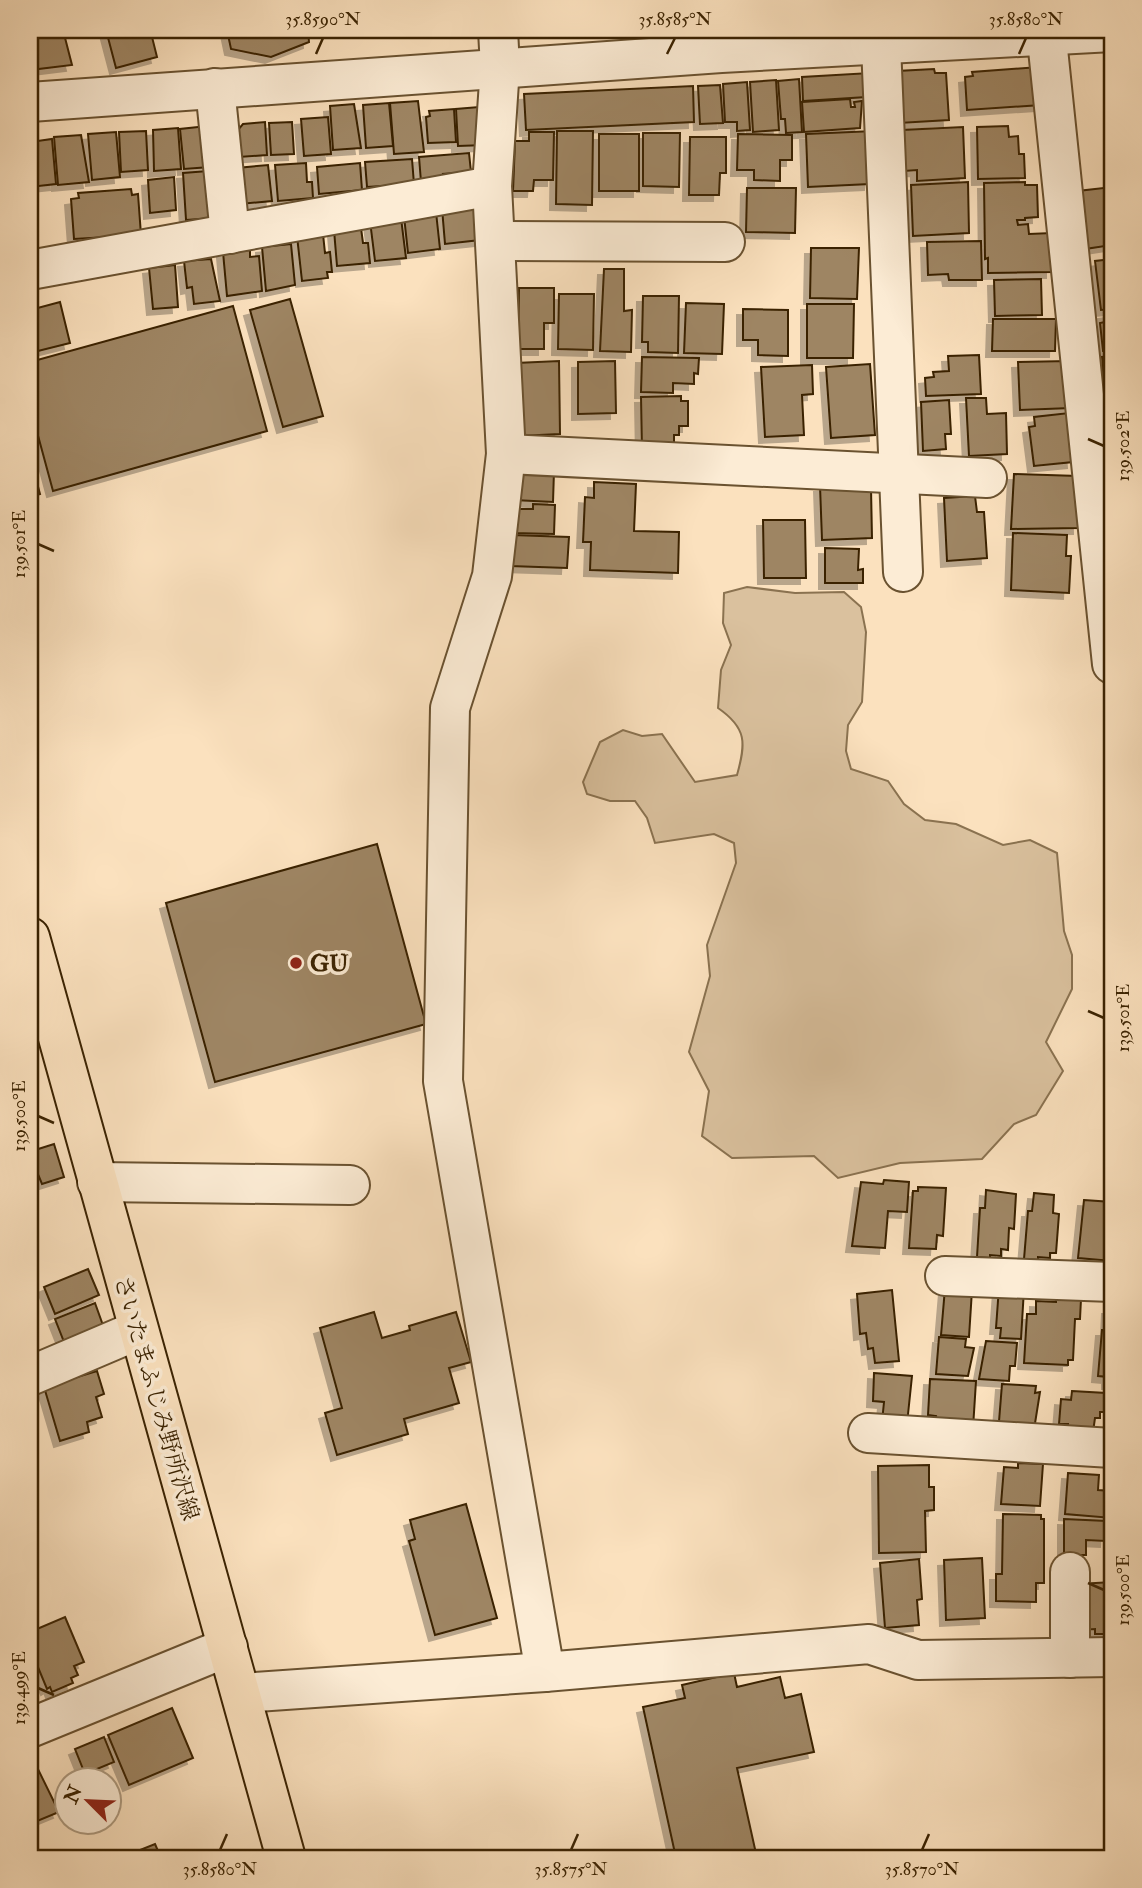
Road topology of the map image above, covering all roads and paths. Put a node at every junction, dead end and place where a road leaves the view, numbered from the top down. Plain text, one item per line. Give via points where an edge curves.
1 (498, 30) edge
2 (1112, 32) edge
3 (1046, 33) edge
4 (861, 40) edge
5 (720, 41) edge
6 (500, 67) junction
7 (215, 88) junction
8 (30, 102) edge
9 (492, 186) junction
10 (230, 234) junction
11 (495, 241) junction
12 (725, 243) dead end
13 (30, 270) edge
14 (506, 454) junction
15 (899, 474) junction
16 (987, 478) dead end
17 (904, 572) dead end
18 (1112, 664) edge
19 (30, 937) edge
20 (97, 1182) junction
21 (350, 1185) dead end
22 (945, 1276) dead end
23 (1112, 1282) edge
24 (138, 1330) junction
25 (30, 1376) edge
26 (867, 1433) dead end
27 (1112, 1448) edge
28 (1070, 1572) dead end
29 (228, 1647) junction
30 (1112, 1657) edge
31 (1070, 1658) junction
32 (545, 1672) junction
33 (241, 1693) junction
34 (30, 1728) edge
35 (286, 1858) edge

1 - 6 street
2 - 3 street
3 - 4 street
3 - 18 street
4 - 5 street
4 - 15 street
5 - 6 street
6 - 7 street
6 - 9 street
7 - 8 street
7 - 10 street
9 - 10 street
9 - 11 street
10 - 13 street
11 - 12 street
11 - 14 street
14 - 15 street
14 - 32 street via 492,576 450,708 443,1081
15 - 16 street
15 - 17 street
19 - 20 main road, さいたまふじみ野所沢線
20 - 21 street
20 - 24 main road, さいたまふじみ野所沢線
22 - 23 street
24 - 25 street
24 - 29 main road, さいたまふじみ野所沢線
26 - 27 street
28 - 31 street
29 - 33 main road, さいたまふじみ野所沢線
29 - 34 street
30 - 31 street
31 - 32 street via 918,1660 869,1644
32 - 33 street
33 - 35 main road, さいたまふじみ野所沢線

